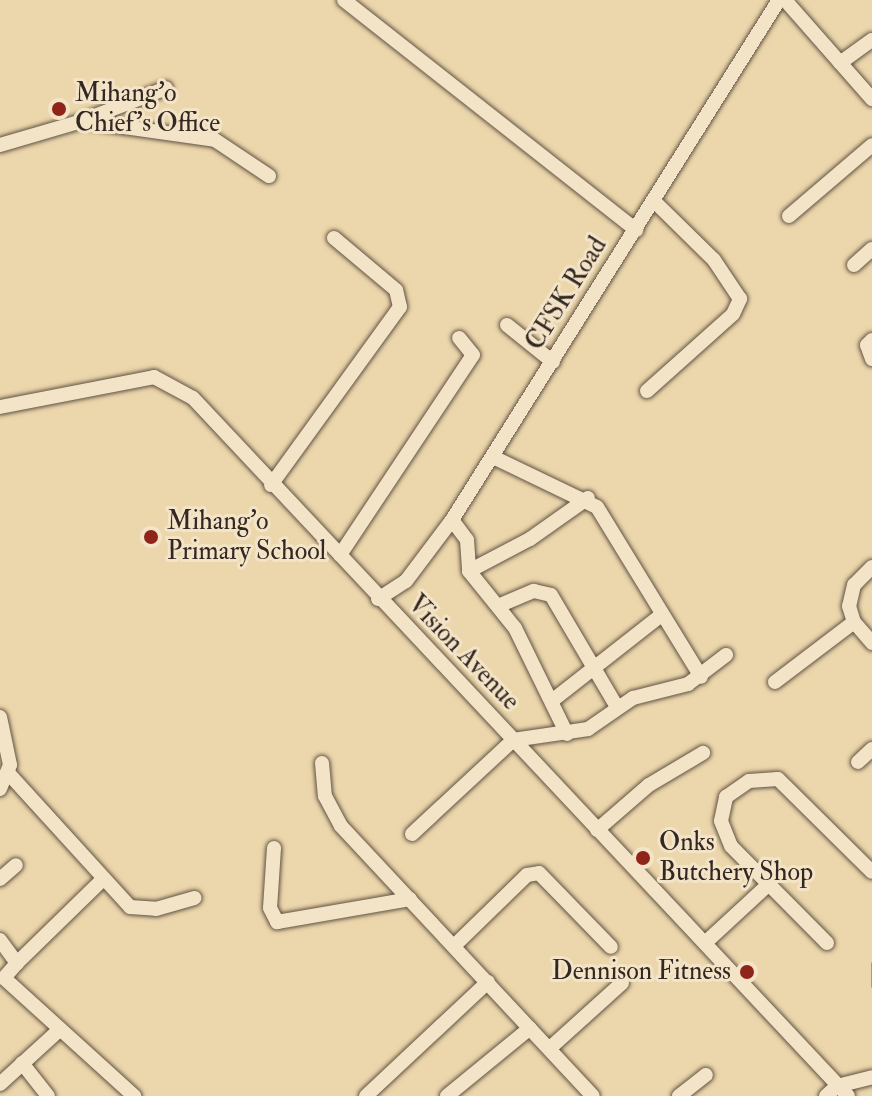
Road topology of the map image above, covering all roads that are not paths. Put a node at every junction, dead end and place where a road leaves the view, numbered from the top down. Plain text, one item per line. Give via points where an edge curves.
1 (344, 0) edge
2 (782, 0) edge
3 (362, 6) edge
4 (872, 40) edge
5 (840, 63) junction
6 (166, 88) dead end
7 (872, 99) edge
8 (82, 121) junction
9 (0, 145) edge
10 (872, 145) edge
11 (269, 176) dead end
12 (654, 201) junction
13 (789, 216) dead end
14 (636, 230) junction
15 (334, 238) dead end
16 (872, 249) edge
17 (854, 265) dead end
18 (507, 325) dead end
19 (459, 338) dead end
20 (872, 340) edge
21 (872, 359) edge
22 (553, 362) junction
23 (647, 391) dead end
24 (0, 407) edge
25 (493, 457) junction
26 (271, 485) junction
27 (588, 498) junction
28 (452, 520) junction
29 (340, 555) junction
30 (872, 567) edge
31 (469, 571) junction
32 (378, 599) junction
33 (498, 606) junction
34 (660, 616) junction
35 (854, 622) junction
36 (872, 643) edge
37 (726, 655) dead end
38 (597, 671) junction
39 (701, 677) junction
40 (775, 682) dead end
41 (553, 700) junction
42 (617, 707) junction
43 (0, 719) edge
44 (567, 734) junction
45 (513, 740) junction
46 (872, 749) edge
47 (703, 753) dead end
48 (858, 762) dead end
49 (322, 763) dead end
50 (10, 775) junction
51 (0, 789) edge
52 (597, 830) junction
53 (412, 834) dead end
54 (274, 848) dead end
55 (16, 865) dead end
56 (872, 872) edge
57 (0, 879) edge
58 (103, 879) junction
59 (769, 884) junction
60 (194, 898) dead end
61 (410, 899) junction
62 (0, 940) edge
63 (705, 943) junction
64 (827, 943) dead end
65 (454, 946) junction
66 (611, 947) dead end
67 (17, 963) junction
68 (2, 979) edge
69 (488, 982) junction
70 (622, 983) dead end
71 (530, 1028) junction
72 (58, 1031) junction
73 (550, 1048) junction
74 (22, 1063) junction
75 (706, 1075) dead end
76 (872, 1077) edge
77 (0, 1084) edge
78 (837, 1093) edge
79 (48, 1096) edge
80 (134, 1096) edge
81 (366, 1096) edge
82 (447, 1096) edge
83 (593, 1096) edge
84 (679, 1096) edge

1 - 3 street
2 - 5 street
2 - 12 street, CFSK Road
3 - 14 street
4 - 5 street
5 - 7 street
6 - 8 street
8 - 9 street
8 - 11 street via 215,140
10 - 13 street
12 - 14 street, CFSK Road
12 - 23 street via 714,260 740,299 733,314
14 - 22 street, CFSK Road
15 - 26 street via 396,290 400,307
16 - 17 street
18 - 22 street
19 - 29 street via 473,355
20 - 21 street via 867,345
22 - 25 street, CFSK Road
24 - 26 street, Vision Avenue via 98,384 167,380 193,398
25 - 27 street via 554,488
25 - 28 street, CFSK Road
26 - 29 street, Vision Avenue
27 - 31 street via 530,539
27 - 34 street
28 - 31 street via 467,540
28 - 32 street, CFSK Road via 406,581
29 - 32 street, Vision Avenue
30 - 35 street via 849,596
31 - 33 street
32 - 45 street, Vision Avenue
33 - 38 street via 534,591 551,595
33 - 41 street
34 - 38 street via 619,644
34 - 39 street
35 - 36 street
35 - 40 street
37 - 39 street
38 - 41 street
38 - 42 street
39 - 42 street
41 - 44 street
42 - 44 street via 588,729
43 - 50 street
44 - 45 street
45 - 52 street, Vision Avenue
45 - 53 street
46 - 48 street
47 - 52 street via 649,785
49 - 61 street via 325,796 341,826
50 - 51 street
50 - 58 street
52 - 63 street, Vision Avenue
54 - 61 street via 270,908 277,922
55 - 57 street
56 - 59 street via 778,779 765,776 726,797 721,821 731,846
58 - 60 street via 134,909
58 - 67 street
59 - 63 street
59 - 64 street
61 - 65 street
62 - 67 street
63 - 78 street, Vision Avenue
65 - 66 street via 527,875 539,873
65 - 69 street
67 - 68 street
68 - 72 street
69 - 71 street
69 - 81 street
70 - 73 street
71 - 73 street
71 - 82 street
72 - 74 street
72 - 80 street
73 - 83 street
74 - 77 street
74 - 79 street
75 - 84 street
76 - 78 street

